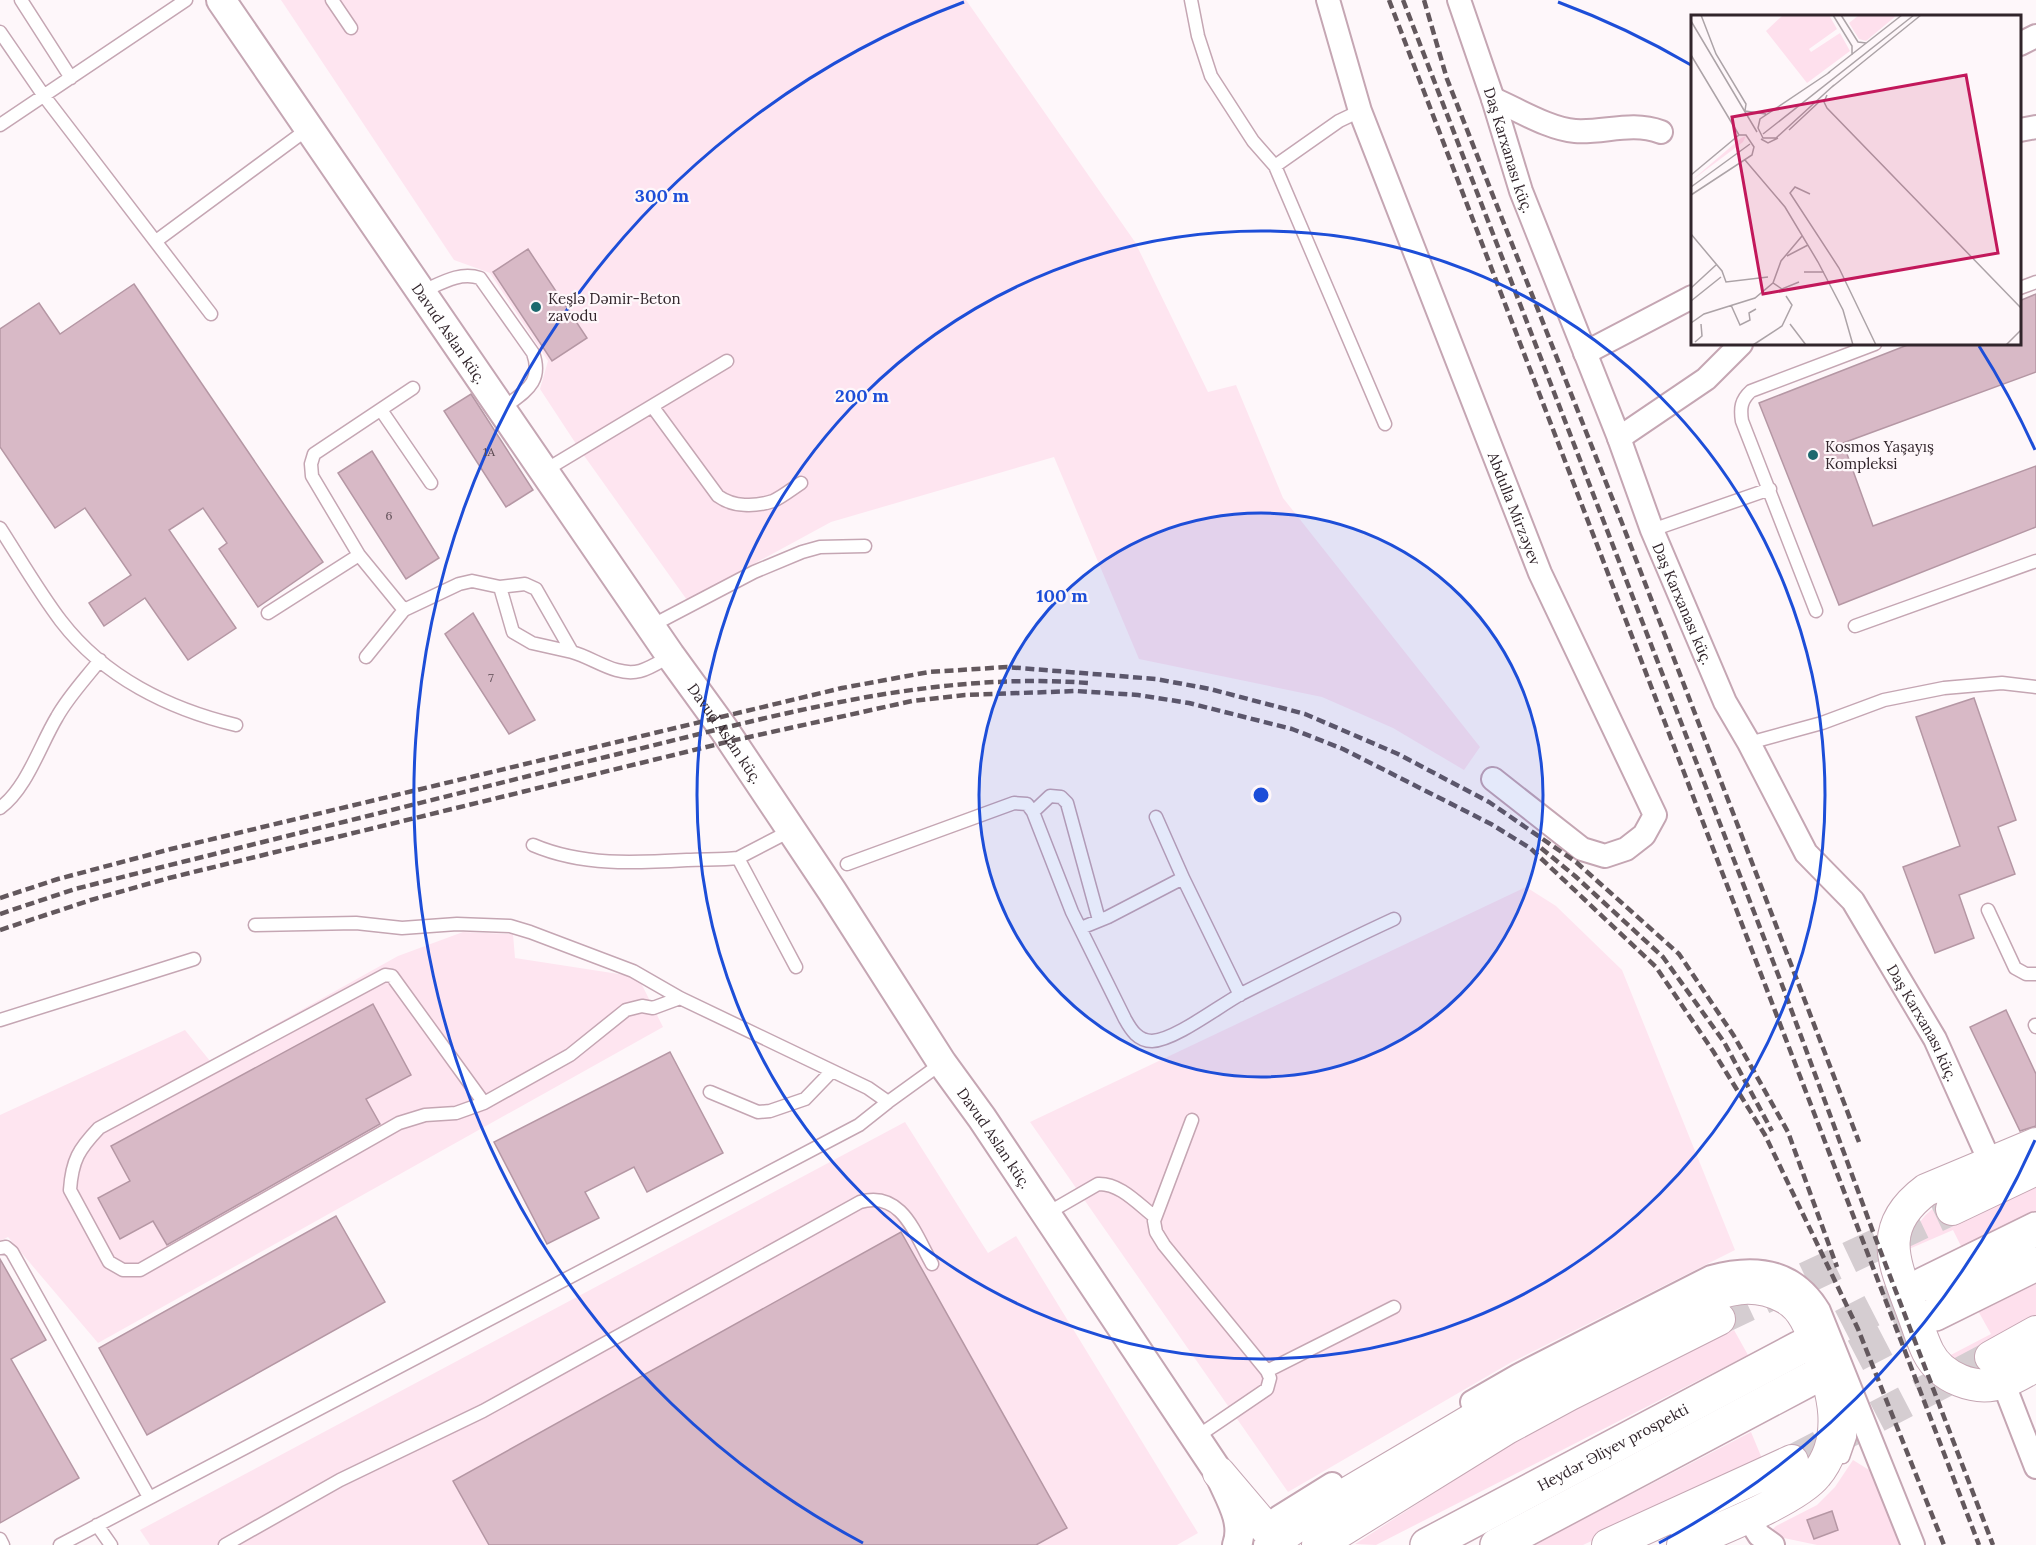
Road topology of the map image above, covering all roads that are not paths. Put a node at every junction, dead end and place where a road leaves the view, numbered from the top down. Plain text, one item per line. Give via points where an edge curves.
1 (21, 0) edge
2 (186, 0) edge
3 (221, 0) edge
4 (332, 0) edge
5 (1191, 0) edge
6 (1328, 0) edge
7 (1459, 0) edge
8 (351, 28) dead end
9 (0, 32) edge
10 (2036, 36) edge
11 (2021, 43) edge
12 (71, 78) junction
13 (44, 96) junction
14 (1493, 99) junction
15 (1360, 111) junction
16 (0, 125) edge
17 (309, 128) junction
18 (2036, 128) edge
19 (2021, 130) edge
20 (1661, 132) dead end
21 (1275, 165) junction
22 (156, 241) junction
23 (2036, 282) edge
24 (2021, 287) edge
25 (421, 292) junction
26 (1691, 298) edge
27 (211, 314) dead end
28 (1740, 345) edge
29 (1872, 345) edge
30 (1585, 353) junction
31 (727, 361) dead end
32 (412, 388) dead end
33 (651, 406) junction
34 (381, 410) junction
35 (501, 410) junction
36 (1385, 424) dead end
37 (1619, 438) junction
38 (544, 471) junction
39 (431, 483) dead end
40 (801, 483) dead end
41 (1770, 489) junction
42 (0, 528) edge
43 (1652, 530) junction
44 (865, 546) dead end
45 (358, 555) junction
46 (2036, 561) edge
47 (500, 587) junction
48 (404, 610) junction
49 (1816, 611) dead end
50 (268, 613) dead end
51 (651, 626) junction
52 (1856, 626) dead end
53 (572, 652) junction
54 (670, 655) junction
55 (366, 657) dead end
56 (100, 660) junction
57 (2036, 687) edge
58 (236, 725) dead end
59 (1749, 743) junction
60 (1493, 779) dead end
61 (0, 808) edge
62 (1034, 812) junction
63 (1156, 817) dead end
64 (790, 831) junction
65 (533, 845) dead end
66 (738, 858) junction
67 (847, 864) dead end
68 (1183, 878) junction
69 (1988, 910) dead end
70 (1394, 919) dead end
71 (1099, 920) junction
72 (255, 924) dead end
73 (1081, 928) junction
74 (194, 959) dead end
75 (796, 967) dead end
76 (2036, 975) edge
77 (1240, 994) junction
78 (680, 998) junction
79 (0, 1020) edge
80 (942, 1063) junction
81 (832, 1071) junction
82 (710, 1092) dead end
83 (888, 1102) junction
84 (484, 1103) junction
85 (1192, 1120) dead end
86 (2036, 1144) edge
87 (1991, 1164) junction
88 (2036, 1169) edge
89 (1952, 1209) tunnel mouth
90 (1046, 1214) junction
91 (1155, 1217) junction
92 (2036, 1229) edge
93 (0, 1248) edge
94 (932, 1264) dead end
95 (2036, 1264) edge
96 (1924, 1284) tunnel mouth
97 (1395, 1307) dead end
98 (1935, 1314) tunnel mouth
99 (1719, 1319) tunnel mouth
100 (2036, 1332) edge
101 (1799, 1348) tunnel mouth
102 (2036, 1365) edge
103 (1997, 1370) junction
104 (1267, 1371) junction
105 (1810, 1379) tunnel mouth
106 (1848, 1385) junction
107 (1195, 1438) junction
108 (1792, 1461) tunnel mouth
109 (1838, 1465) dead end
110 (2036, 1467) edge
111 (1219, 1473) junction
112 (149, 1497) junction
113 (1757, 1522) junction
114 (97, 1525) junction
115 (0, 1539) edge
116 (1321, 1542) edge
117 (1275, 1544) edge
118 (3, 1545) edge
119 (60, 1545) edge
120 (111, 1545) edge
121 (225, 1545) edge
122 (1237, 1545) edge
123 (1427, 1545) edge
124 (1497, 1545) edge
125 (1608, 1545) edge
126 (1683, 1545) edge
127 (1714, 1545) edge
128 (1773, 1545) edge
129 (1913, 1545) edge

1 - 12 lane
2 - 12 lane
3 - 17 street, Davud Aslan küç.
4 - 8 lane
5 - 21 lane via 1211,76 1253,141
6 - 15 street, Abdulla Mirzəyev
7 - 14 street, Daş Karxanası küç.
9 - 13 lane
10 - 11 street
12 - 13 lane
13 - 16 lane
13 - 22 lane
14 - 20 street via 1573,131 1632,127
14 - 30 street, Daş Karxanası küç. via 1521,191
15 - 21 lane
15 - 60 street, Abdulla Mirzəyev via 1539,573 1655,815 1644,835 1626,849 1605,856 1582,849
17 - 22 lane
17 - 25 street, Davud Aslan küç.
18 - 19 street
21 - 36 lane
22 - 27 lane
23 - 24 lane
25 - 35 street, Davud Aslan küç.
25 - 35 lane via 458,276 480,279 532,353 537,374 532,385
26 - 30 street
28 - 37 street via 1706,379
29 - 41 lane via 1744,397 1742,421
30 - 37 street, Daş Karxanası küç.
31 - 33 lane
32 - 34 lane
33 - 38 lane
33 - 40 lane via 727,503 772,501
34 - 39 lane
34 - 45 lane via 314,454 311,464 312,476
35 - 38 street, Davud Aslan küç.
37 - 43 street, Daş Karxanası küç.
38 - 51 street, Davud Aslan küç.
41 - 43 lane
41 - 49 lane
42 - 56 lane via 62,622
43 - 59 street, Daş Karxanası küç. via 1725,702
44 - 51 lane via 802,552 754,572
45 - 48 lane
45 - 50 lane
46 - 52 lane
47 - 48 lane via 472,581 459,584
47 - 53 lane via 513,632 532,642
47 - 53 lane via 525,584 536,589
48 - 55 lane
51 - 54 street, Davud Aslan küç.
53 - 54 lane via 627,672 646,669
54 - 64 street, Davud Aslan küç.
56 - 58 lane via 141,690 202,717
56 - 61 lane via 57,715 37,757 9,801
57 - 59 lane via 2002,683 1944,688 1884,700 1822,723
59 - 87 street, Daş Karxanası küç. via 1806,853 1853,902 1935,1039
62 - 67 lane via 1027,804 1014,803
62 - 71 lane via 1050,796 1061,797 1067,803
62 - 73 lane
63 - 68 lane
64 - 66 lane
64 - 80 street, Davud Aslan küç.
65 - 66 lane via 560,855 604,861
66 - 75 lane
68 - 71 lane
68 - 77 lane
69 - 76 lane via 2015,968
70 - 77 lane
71 - 73 lane
72 - 78 lane via 510,926 612,962
73 - 77 lane via 1125,1019 1140,1039 1167,1037
74 - 79 lane
78 - 81 lane
78 - 84 lane via 653,1008 626,1010 570,1055
80 - 83 lane
80 - 90 street, Davud Aslan küç.
81 - 82 lane via 805,1099 770,1111 758,1112
81 - 83 lane
83 - 112 lane via 859,1125
84 - 84 lane via 456,1113 425,1115 399,1123 140,1270 123,1270 109,1262 70,1190 80,1149 99,1128 385,975 392,976
85 - 91 lane
86 - 87 main road
87 - 103 main road via 1939,1184 1915,1199 1900,1217 1893,1249 1928,1353 1941,1369 1967,1383 1991,1385
88 - 89 main road
90 - 91 lane via 1105,1183
90 - 107 street, Davud Aslan küç.
91 - 104 lane via 1156,1232 1164,1245
92 - 96 highway
93 - 112 lane via 12,1252
94 - 121 lane via 901,1211 887,1201 860,1202 483,1411 340,1480
95 - 98 highway
97 - 104 lane
99 - 116 main road via 1507,1428
100 - 103 main road
101 - 123 highway, Heydər Əliyev prospekti
102 - 103 main road
103 - 110 street
104 - 107 lane via 1267,1389
105 - 124 highway
106 - 109 lane via 1852,1423
106 - 117 street via 1818,1311 1804,1290 1770,1272 1743,1270 1719,1275 1519,1375 1287,1511 1275,1522
106 - 129 street
107 - 111 street, Davud Aslan küç.
108 - 125 main road
111 - 117 main road
111 - 122 street, Davud Aslan küç. via 1236,1512 1240,1533
112 - 114 lane
113 - 117 main road via 1816,1475 1829,1452 1835,1413 1830,1381 1811,1330 1797,1307 1767,1290 1734,1288 1697,1302 1492,1408 1316,1512
113 - 126 main road
113 - 127 lane
113 - 128 street via 1763,1539
114 - 119 lane
114 - 120 lane
115 - 118 lane

